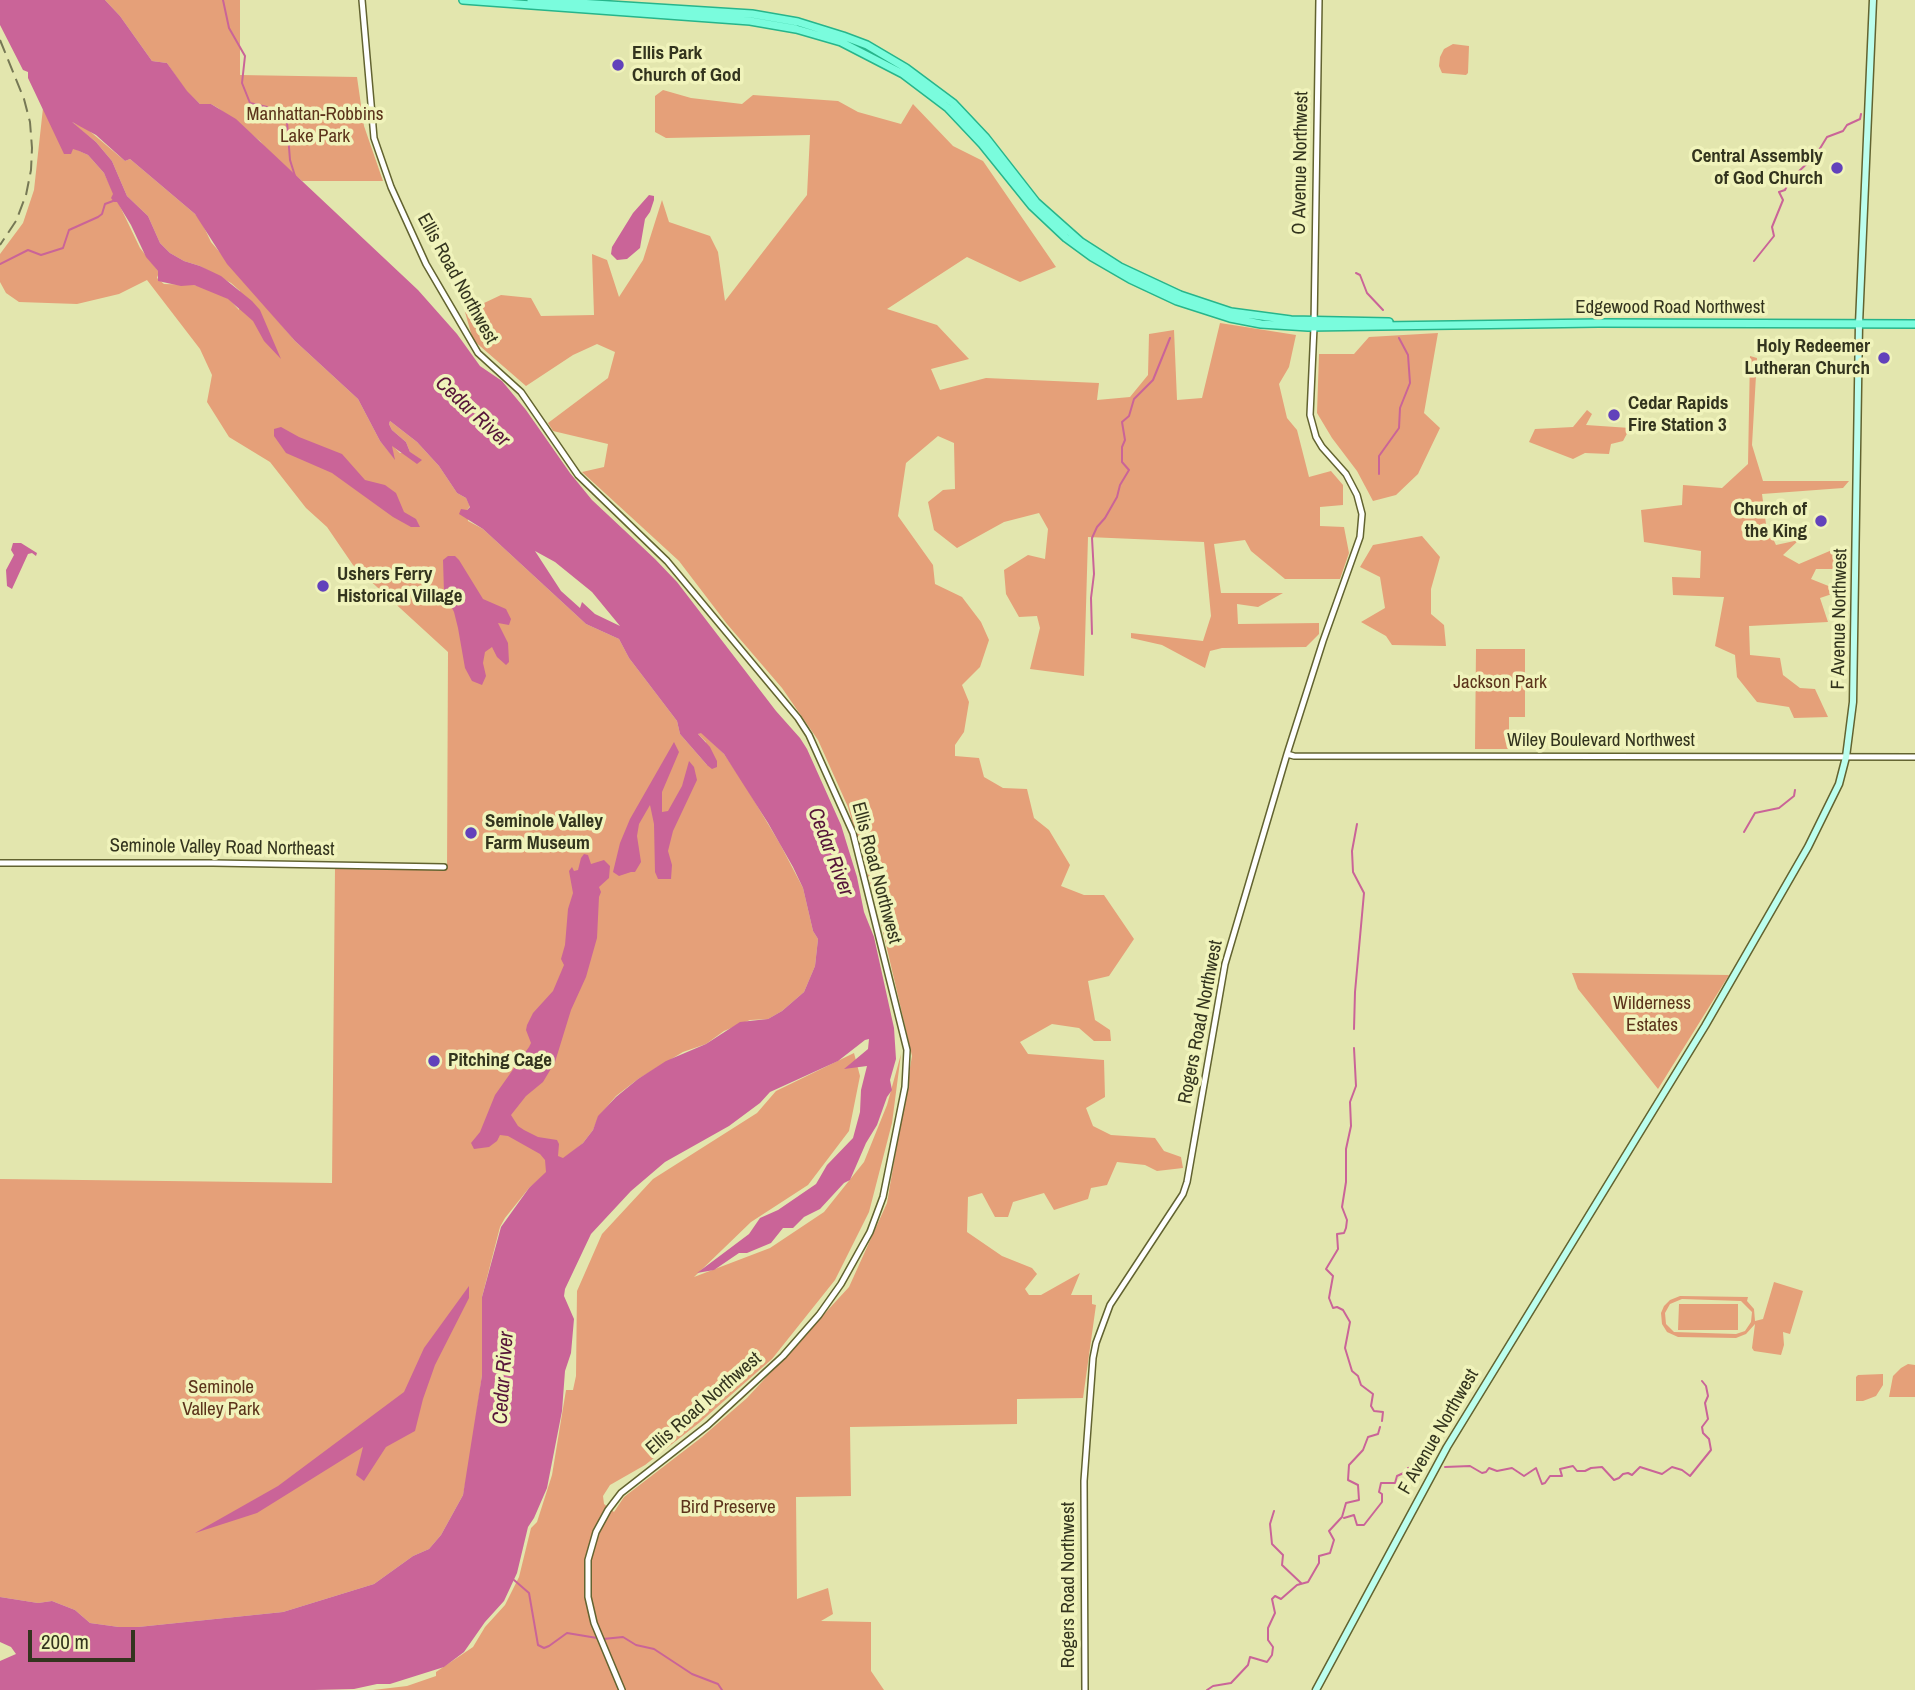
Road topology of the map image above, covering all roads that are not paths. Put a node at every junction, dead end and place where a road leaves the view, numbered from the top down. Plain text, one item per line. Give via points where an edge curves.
1 (362, 0) edge
2 (463, 0) edge
3 (531, 0) edge
4 (1319, 0) edge
5 (1873, 0) edge
6 (1314, 324) junction
7 (1859, 324) junction
8 (1915, 324) edge
9 (1287, 754) junction
10 (1846, 757) junction
11 (1915, 757) edge
12 (0, 863) edge
13 (444, 867) dead end
14 (622, 1690) edge
15 (1086, 1690) edge
16 (1316, 1690) edge

1 - 14 street, Ellis Road Northwest via 374,138 426,264 478,353 521,392 578,475 667,561 809,735 853,833 907,1050 905,1087 883,1197 859,1253 819,1315 783,1356 708,1425 621,1493 596,1532 587,1588 594,1623
2 - 6 main road, Edgewood Road Northwest via 750,21 841,42 904,74 948,108 1032,206 1066,238 1107,266 1202,310 1261,324
3 - 6 main road, Edgewood Road Northwest via 752,14 821,28 867,46 953,103 1036,202 1109,260 1203,304
4 - 6 street, O Avenue Northwest
5 - 7 main road, F Avenue Northwest
6 - 7 main road, Edgewood Road Northwest
6 - 9 street, Rogers Road Northwest via 1312,425 1322,447 1354,488 1362,524
7 - 8 main road, Edgewood Road Northwest
7 - 10 main road, F Avenue Northwest via 1855,661
9 - 10 street, Wiley Boulevard Northwest
9 - 15 street, Rogers Road Northwest via 1223,969 1187,1182 1110,1305 1096,1343 1084,1481
10 - 11 street, Wiley Boulevard Northwest
10 - 16 main road, F Avenue Northwest via 1833,799 1808,847 1705,1027 1447,1447
12 - 13 street, Seminole Valley Road Northeast

